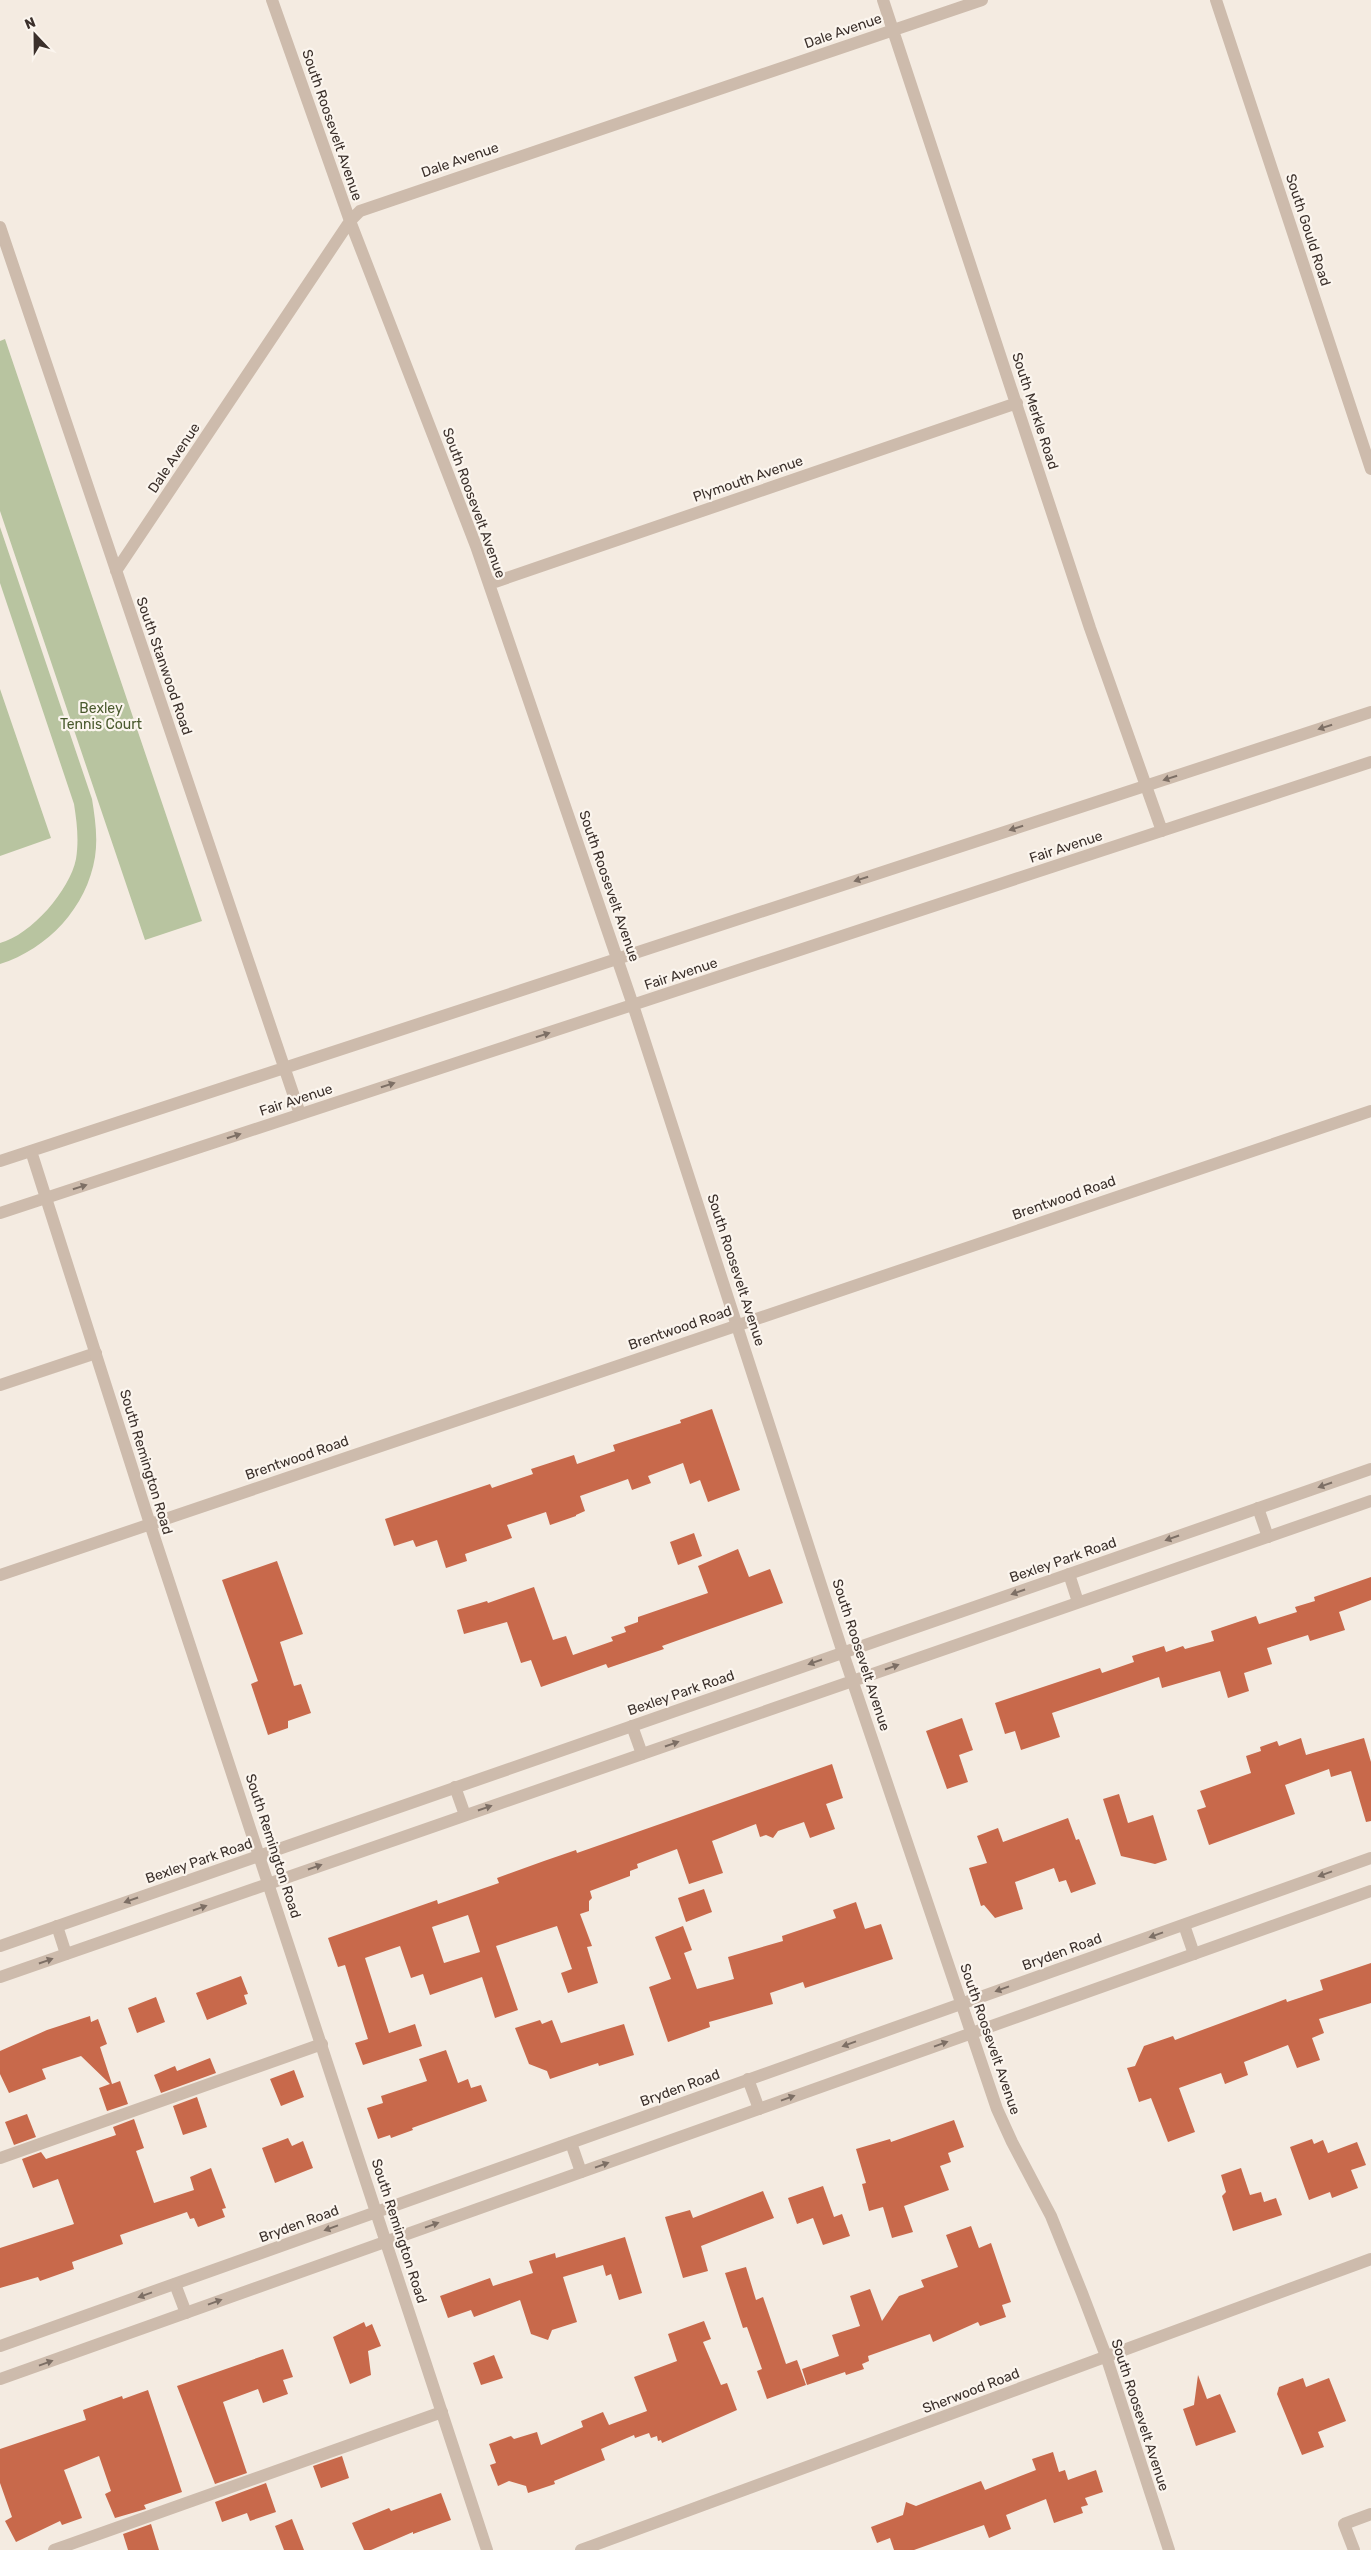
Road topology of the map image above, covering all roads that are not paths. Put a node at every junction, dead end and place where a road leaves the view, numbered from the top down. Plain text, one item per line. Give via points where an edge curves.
1 (272, 0) edge
2 (883, 0) edge
3 (982, 0) edge
4 (1216, 0) edge
5 (894, 30) junction
6 (350, 220) junction
7 (0, 227) edge
8 (1017, 403) junction
9 (1371, 469) edge
10 (116, 571) junction
11 (489, 584) junction
12 (1371, 712) edge
13 (1371, 762) edge
14 (1146, 786) junction
15 (1162, 831) junction
16 (618, 959) junction
17 (634, 1005) junction
18 (285, 1068) junction
19 (1371, 1111) edge
20 (300, 1114) junction
21 (30, 1151) junction
22 (0, 1161) edge
23 (46, 1198) junction
24 (0, 1213) edge
25 (738, 1324) junction
26 (96, 1353) junction
27 (0, 1385) edge
28 (1371, 1469) edge
29 (1371, 1501) edge
30 (1258, 1508) junction
31 (150, 1524) junction
32 (1268, 1537) junction
33 (1069, 1574) junction
34 (0, 1575) edge
35 (1078, 1602) junction
36 (843, 1652) junction
37 (854, 1680) junction
38 (632, 1726) junction
39 (642, 1754) junction
40 (455, 1787) junction
41 (465, 1816) junction
42 (260, 1855) junction
43 (1371, 1858) edge
44 (269, 1884) junction
45 (1371, 1891) edge
46 (1184, 1925) junction
47 (57, 1926) junction
48 (0, 1946) edge
49 (66, 1954) junction
50 (1194, 1954) junction
51 (0, 1977) edge
52 (962, 2004) junction
53 (972, 2033) junction
54 (322, 2044) junction
55 (748, 2080) junction
56 (759, 2109) junction
57 (571, 2143) junction
58 (0, 2158) edge
59 (581, 2172) junction
60 (377, 2212) junction
61 (386, 2241) junction
62 (1371, 2259) edge
63 (176, 2284) junction
64 (186, 2313) junction
65 (0, 2346) edge
66 (1106, 2356) junction
67 (0, 2379) edge
68 (442, 2412) junction
69 (1371, 2514) edge
70 (54, 2550) edge
71 (487, 2550) edge
72 (581, 2550) edge
73 (1168, 2550) edge
74 (1354, 2550) edge

1 - 6 street, South Roosevelt Avenue
2 - 5 street, South Merkle Road
3 - 5 street, Dale Avenue
4 - 9 street, South Gould Road
5 - 6 street, Dale Avenue via 377,204 360,211
5 - 8 street, South Merkle Road
6 - 10 street, Dale Avenue
6 - 11 street, South Roosevelt Avenue
7 - 10 street, South Stanwood Road
8 - 11 street, Plymouth Avenue
8 - 14 street, South Merkle Road via 1090,628
10 - 18 street, South Stanwood Road
11 - 16 street, South Roosevelt Avenue
12 -> 14 street
13 - 15 street, Fair Avenue
14 - 15 street, South Merkle Road
14 -> 16 street
15 - 17 street, Fair Avenue
16 - 17 street, South Roosevelt Avenue
16 - 18 street
20 -> 17 street, Fair Avenue
17 - 25 street, South Roosevelt Avenue
18 - 20 street, South Stanwood Road
18 - 21 street
19 - 25 street, Brentwood Road
23 -> 20 street, Fair Avenue
21 - 22 street
21 - 23 street, South Remington Road
23 - 24 street, Fair Avenue
23 - 26 street, South Remington Road
25 - 31 street, Brentwood Road
25 - 36 street, South Roosevelt Avenue
26 - 27 street
26 - 31 street, South Remington Road
28 -> 30 street, Bexley Park Road
29 - 32 street
30 - 32 street
30 -> 33 street, Bexley Park Road
31 - 34 street, Brentwood Road
31 - 42 street, South Remington Road
32 - 35 street
33 - 35 street
33 -> 36 street, Bexley Park Road
37 -> 35 street
36 - 37 street, South Roosevelt Avenue
36 -> 38 street, Bexley Park Road
39 -> 37 street
37 - 52 street, South Roosevelt Avenue
38 - 39 street
38 - 40 street, Bexley Park Road
41 -> 39 street
40 - 41 street
40 - 42 street, Bexley Park Road
44 -> 41 street
42 - 44 street, South Remington Road
42 -> 47 street, Bexley Park Road
43 -> 46 street, Bryden Road
49 -> 44 street
44 - 54 street, South Remington Road
45 - 50 street
46 - 50 street
46 -> 52 street, Bryden Road
47 - 48 street, Bexley Park Road
47 - 49 street
51 -> 49 street
50 - 53 street
52 - 53 street, South Roosevelt Avenue
52 -> 55 street, Bryden Road
56 -> 53 street
53 - 66 street, South Roosevelt Avenue via 998,2109 1051,2216
54 - 58 street
54 - 60 street, South Remington Road
55 - 56 street
55 - 57 street, Bryden Road
59 -> 56 street
57 - 59 street
57 - 60 street, Bryden Road
61 -> 59 street
60 - 61 street, South Remington Road
60 -> 63 street, Bryden Road
64 -> 61 street
61 - 68 street, South Remington Road
62 - 66 street, Sherwood Road
63 - 64 street
63 -> 65 street, Bryden Road
67 -> 64 street
66 - 72 street, Sherwood Road
66 - 73 street, South Roosevelt Avenue
68 - 70 street
68 - 71 street, South Remington Road
69 - 74 street via 1344,2524

